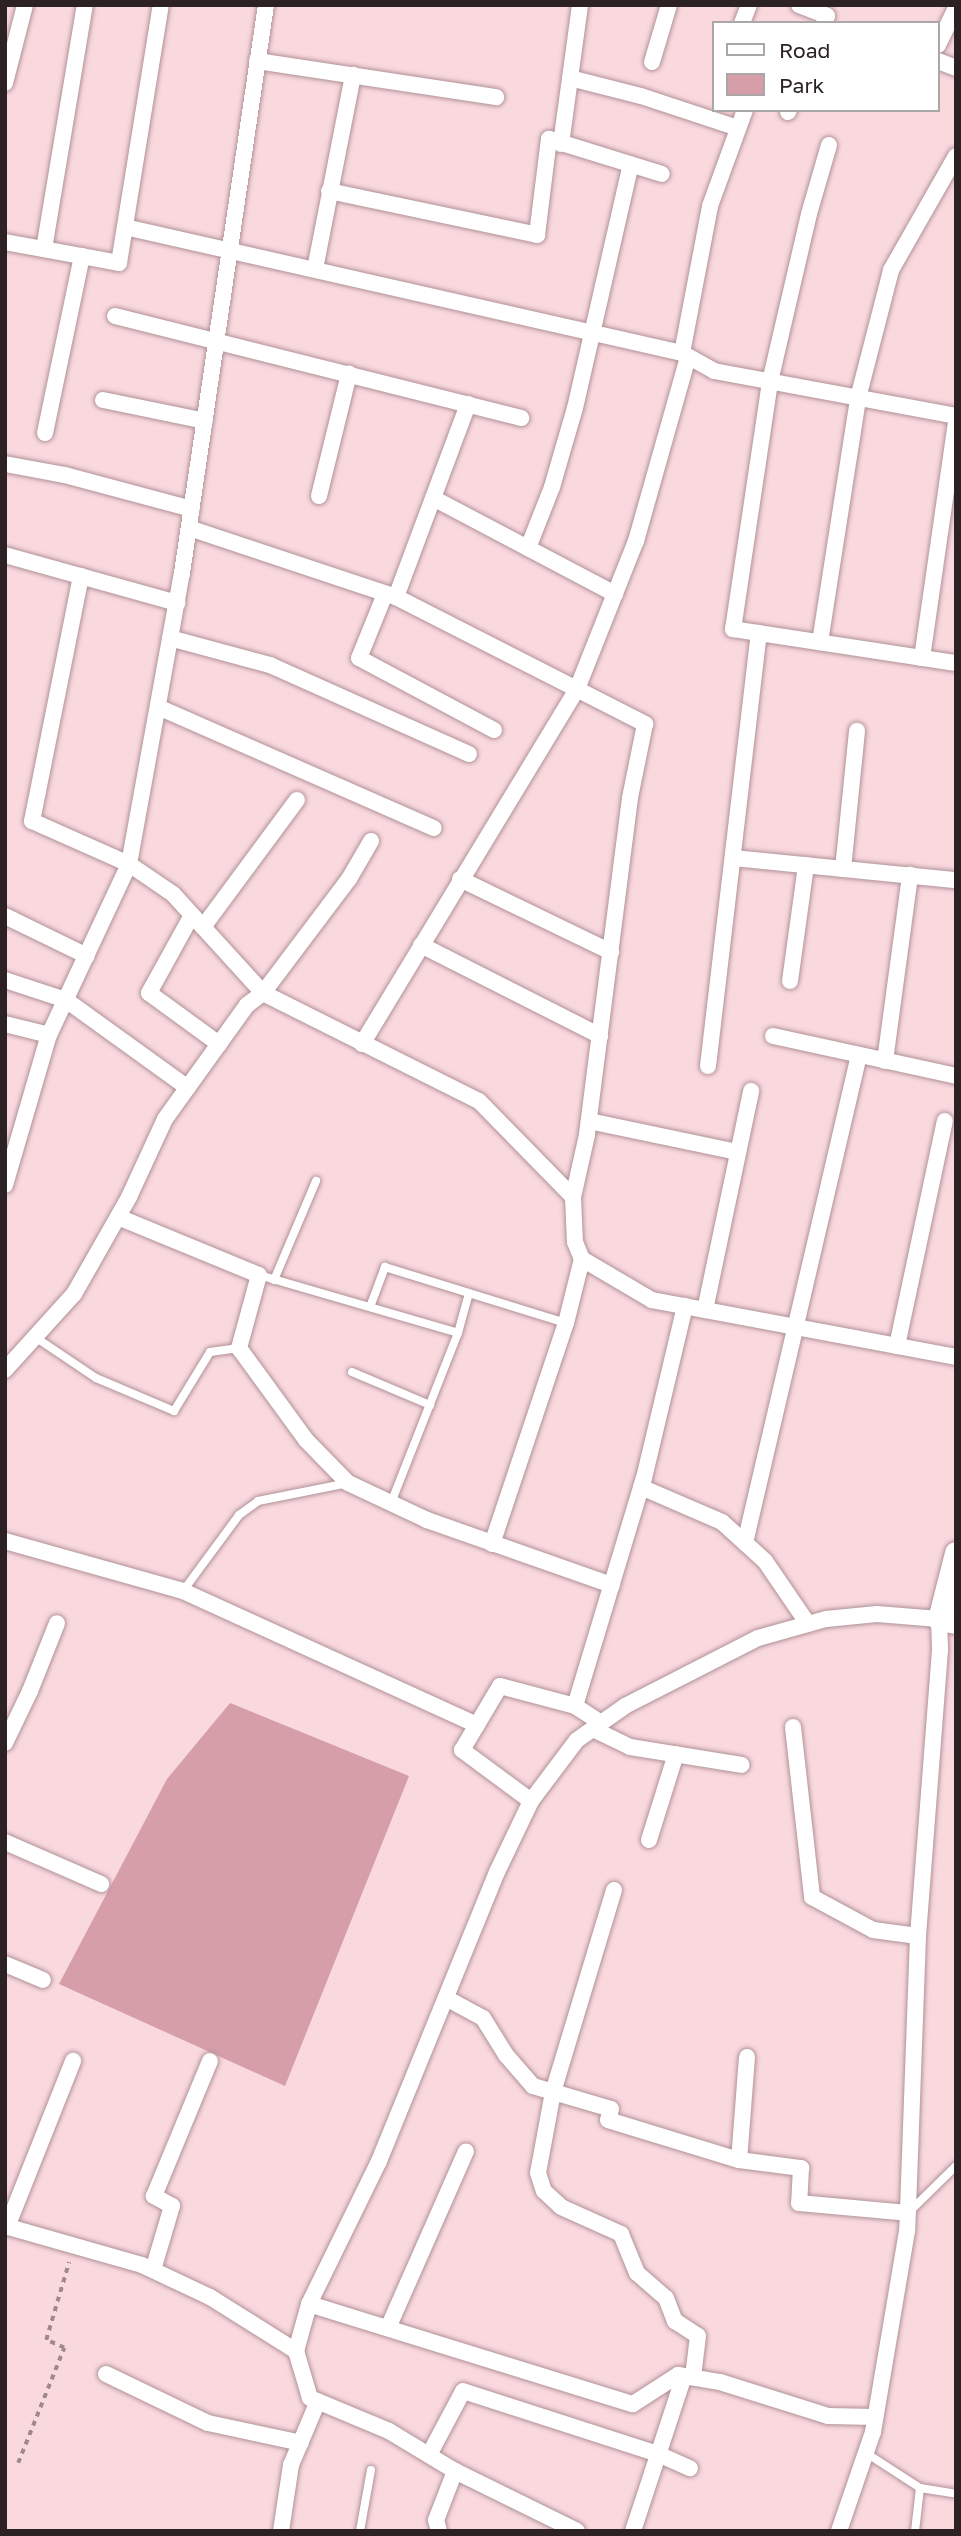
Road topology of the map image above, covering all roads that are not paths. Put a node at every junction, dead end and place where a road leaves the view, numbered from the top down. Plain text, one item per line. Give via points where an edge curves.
1 (25, 5) edge
2 (85, 5) edge
3 (161, 5) edge
4 (266, 5) edge
5 (580, 5) edge
6 (669, 5) edge
7 (750, 5) edge
8 (799, 5) edge
9 (956, 8) edge
10 (743, 21) edge
11 (825, 21) edge
12 (940, 41) edge
13 (257, 61) junction
14 (652, 62) dead end
15 (353, 75) junction
16 (570, 78) junction
17 (5, 83) edge
18 (496, 97) dead end
19 (744, 112) edge
20 (738, 128) junction
21 (561, 144) junction
22 (830, 145) dead end
23 (956, 156) edge
24 (631, 164) junction
25 (662, 174) dead end
26 (329, 191) junction
27 (125, 227) junction
28 (5, 242) edge
29 (44, 249) junction
30 (230, 249) junction
31 (82, 256) junction
32 (314, 269) junction
33 (115, 316) dead end
34 (590, 332) junction
35 (216, 340) junction
36 (685, 355) junction
37 (349, 374) junction
38 (769, 382) junction
39 (858, 398) junction
40 (103, 400) dead end
41 (468, 404) junction
42 (521, 418) dead end
43 (956, 418) edge
44 (205, 421) junction
45 (45, 433) dead end
46 (5, 464) edge
47 (318, 496) dead end
48 (433, 498) junction
49 (192, 509) junction
50 (189, 528) junction
51 (528, 548) junction
52 (5, 555) edge
53 (80, 576) junction
54 (615, 594) junction
55 (390, 596) junction
56 (177, 603) junction
57 (759, 633) junction
58 (170, 638) junction
59 (820, 642) junction
60 (922, 658) junction
61 (956, 663) edge
62 (577, 689) junction
63 (158, 707) junction
64 (494, 730) dead end
65 (857, 731) dead end
66 (469, 754) dead end
67 (297, 800) dead end
68 (434, 828) dead end
69 (371, 841) dead end
70 (734, 858) junction
71 (130, 864) junction
72 (806, 865) junction
73 (844, 869) junction
74 (910, 875) junction
75 (460, 879) junction
76 (956, 880) edge
77 (5, 916) edge
78 (198, 921) junction
79 (421, 945) junction
80 (611, 953) junction
81 (87, 956) junction
82 (5, 980) edge
83 (790, 981) dead end
84 (262, 993) junction
85 (66, 1000) junction
86 (5, 1024) edge
87 (49, 1035) junction
88 (600, 1036) junction
89 (773, 1036) dead end
90 (219, 1044) junction
91 (362, 1044) junction
92 (859, 1055) junction
93 (885, 1061) junction
94 (708, 1066) dead end
95 (956, 1076) edge
96 (188, 1088) junction
97 (751, 1091) dead end
98 (589, 1121) junction
99 (946, 1121) dead end
100 (738, 1152) junction
101 (316, 1181) dead end
102 (5, 1185) edge
103 (573, 1197) junction
104 (118, 1217) junction
105 (582, 1259) junction
106 (266, 1278) junction
107 (469, 1293) junction
108 (685, 1306) junction
109 (370, 1307) junction
110 (705, 1310) junction
111 (566, 1323) junction
112 (797, 1327) junction
113 (458, 1333) junction
114 (36, 1337) junction
115 (897, 1346) junction
116 (239, 1348) junction
117 (956, 1357) edge
118 (5, 1370) edge
119 (352, 1372) dead end
120 (430, 1405) junction
121 (348, 1483) junction
122 (642, 1486) junction
123 (391, 1504) junction
124 (5, 1541) edge
125 (745, 1543) junction
126 (492, 1544) junction
127 (956, 1553) edge
128 (612, 1585) junction
129 (183, 1591) junction
130 (947, 1620) edge
131 (57, 1623) dead end
132 (808, 1624) junction
133 (575, 1706) junction
134 (477, 1725) junction
135 (597, 1726) junction
136 (793, 1727) dead end
137 (5, 1743) edge
138 (676, 1754) junction
139 (742, 1765) dead end
140 (531, 1801) junction
141 (649, 1840) dead end
142 (5, 1842) edge
143 (102, 1884) dead end
144 (614, 1890) dead end
145 (918, 1936) junction
146 (5, 1964) edge
147 (43, 1980) dead end
148 (446, 1998) junction
149 (747, 2057) dead end
150 (73, 2061) dead end
151 (210, 2061) dead end
152 (552, 2092) junction
153 (466, 2151) dead end
154 (739, 2160) junction
155 (956, 2166) edge
156 (908, 2213) junction
157 (6, 2227) edge
158 (153, 2270) junction
159 (309, 2304) junction
160 (388, 2328) junction
161 (296, 2351) junction
162 (106, 2374) dead end
163 (689, 2376) junction
164 (318, 2401) junction
165 (876, 2417) junction
166 (301, 2443) junction
167 (866, 2453) junction
168 (658, 2454) junction
169 (429, 2455) junction
170 (690, 2468) dead end
171 (371, 2470) dead end
172 (455, 2471) junction
173 (919, 2488) junction
174 (956, 2494) edge
175 (281, 2531) edge
176 (360, 2531) edge
177 (439, 2531) edge
178 (577, 2531) edge
179 (633, 2531) edge
180 (839, 2531) edge
181 (915, 2531) edge

1 - 17 street
2 - 29 street
3 - 27 street
4 - 13 street
5 - 16 street
6 - 14 street
7 - 10 street
8 - 11 street via 827,16
9 - 12 street
13 - 15 street
13 - 30 street
15 - 18 street
15 - 26 street
16 - 20 street
16 - 21 street
19 - 20 street
20 - 36 street via 710,206
21 - 24 street
21 - 26 street via 550,139 537,235
22 - 38 street
23 - 39 street via 891,270
24 - 25 street
24 - 34 street
26 - 32 street
27 - 30 street
27 - 31 street via 119,262
28 - 29 street
29 - 31 street
30 - 32 street
30 - 35 street
31 - 45 street
32 - 34 street
33 - 35 street
34 - 36 street
34 - 51 street via 575,408 552,488
35 - 37 street
35 - 44 street
36 - 38 street via 715,371
36 - 54 street via 636,541
37 - 41 street
37 - 47 street
38 - 39 street
38 - 57 street via 733,629
39 - 43 street
39 - 59 street
40 - 44 street
41 - 42 street
41 - 48 street
43 - 60 street
44 - 49 street
46 - 49 street
48 - 51 street
48 - 55 street
49 - 50 street
50 - 55 street
50 - 56 street
51 - 54 street
52 - 53 street
53 - 56 street
53 - 71 street via 32,821
54 - 62 street
55 - 62 street
55 - 64 street via 359,658
56 - 58 street
57 - 59 street
57 - 70 street
58 - 63 street
58 - 66 street via 270,666
59 - 60 street
60 - 61 street
62 - 75 street
62 - 80 street via 645,724 630,799
63 - 68 street
63 - 71 street
65 - 73 street
67 - 78 street
69 - 84 street via 349,879
70 - 72 street
70 - 94 street
71 - 78 street via 173,894
71 - 81 street
72 - 73 street
72 - 83 street
73 - 74 street
74 - 76 street
74 - 93 street
75 - 79 street
75 - 80 street
77 - 81 street
78 - 84 street
78 - 90 street via 149,993
79 - 88 street
79 - 91 street
80 - 88 street
81 - 85 street
82 - 85 street
84 - 90 street via 247,1005
84 - 91 street
85 - 87 street
85 - 96 street
86 - 87 street
87 - 102 street
88 - 98 street
89 - 92 street
90 - 96 street
91 - 103 street via 479,1101
92 - 93 street
92 - 112 street
93 - 95 street
96 - 104 street via 165,1119
97 - 100 street
98 - 100 street
98 - 103 street
99 - 115 street
100 - 110 street
101 - 106 lane
103 - 105 street via 575,1242
104 - 106 street
104 - 114 street via 74,1294
105 - 108 street via 652,1300
105 - 111 street
106 - 109 lane
106 - 116 street
107 - 109 lane via 385,1267
107 - 111 lane
107 - 113 lane
108 - 110 street
108 - 122 street
109 - 113 lane
110 - 112 street
111 - 126 street
112 - 115 street
112 - 125 street
113 - 120 lane
114 - 116 lane via 96,1378 174,1411 211,1352
114 - 118 street
115 - 117 street
116 - 121 street via 306,1440
119 - 120 lane
120 - 123 lane
121 - 123 street
121 - 129 lane via 258,1501 239,1515
122 - 125 street via 722,1522
122 - 128 street
123 - 126 street
124 - 129 street
125 - 132 street via 765,1561
126 - 128 street
127 - 130 street
128 - 133 street
129 - 134 street
130 - 132 street via 877,1614
130 - 145 street via 940,1650
131 - 137 street
132 - 135 street via 758,1638 625,1706
133 - 134 street via 500,1686
133 - 135 street
134 - 140 street via 462,1750
135 - 138 street via 630,1747
135 - 140 street via 577,1740
136 - 145 street via 812,1897 873,1930
138 - 139 street
138 - 141 street
140 - 148 street
142 - 143 street
144 - 152 street
145 - 156 street
146 - 147 street
148 - 152 street via 483,2018 533,2086
148 - 159 street via 379,2161
149 - 154 street
150 - 157 street
151 - 158 street via 154,2196 172,2206
152 - 154 street via 611,2109 608,2120
152 - 163 street via 538,2173 544,2191 561,2207 621,2234 637,2273 666,2298 675,2320 698,2336
153 - 160 street
154 - 156 street via 802,2168 799,2203
155 - 156 lane
156 - 165 street
157 - 158 street
158 - 161 street via 210,2297
159 - 160 street
159 - 161 street
160 - 163 street via 633,2404 678,2375
161 - 164 street via 310,2398
162 - 166 street via 208,2423
163 - 165 street via 828,2416
163 - 168 street
164 - 166 street
164 - 169 street via 388,2431
165 - 167 street
166 - 175 street via 291,2465
167 - 173 lane
167 - 180 street
168 - 169 street via 463,2391
168 - 170 street
168 - 179 street
169 - 172 street
171 - 176 lane
172 - 177 street via 436,2520
172 - 178 street
173 - 174 lane
173 - 181 lane

